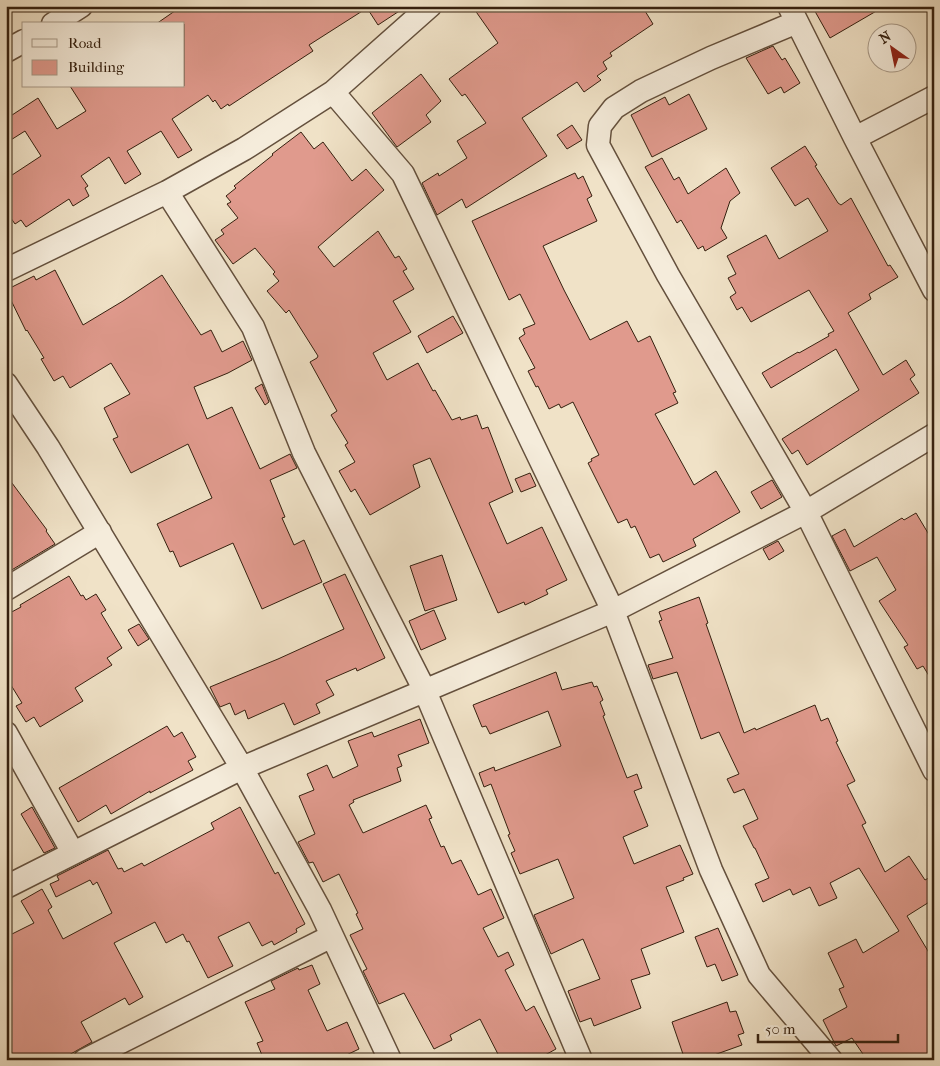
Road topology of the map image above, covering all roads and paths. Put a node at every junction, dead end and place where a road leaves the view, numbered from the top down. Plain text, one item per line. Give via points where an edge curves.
1 (81, 6) edge
2 (430, 6) edge
3 (793, 14) edge
4 (56, 22) edge
5 (22, 42) edge
6 (6, 51) edge
7 (333, 92) junction
8 (934, 97) edge
9 (855, 138) junction
10 (167, 192) junction
11 (6, 270) edge
12 (934, 290) edge
13 (6, 384) edge
14 (934, 435) edge
15 (806, 512) junction
16 (100, 532) junction
17 (6, 589) edge
18 (613, 612) junction
19 (425, 691) junction
20 (6, 733) edge
21 (242, 768) junction
22 (934, 770) edge
23 (73, 853) junction
24 (6, 887) edge
25 (332, 936) junction
26 (85, 1060) edge
27 (390, 1060) edge
28 (580, 1060) edge
29 (831, 1060) edge

1 - 4 street
2 - 7 street
3 - 9 street
3 - 15 street via 614,108 600,126 598,145 668,274
5 - 6 street
7 - 10 street via 244,149
7 - 18 street via 403,174
8 - 9 street
9 - 12 street
10 - 11 street
10 - 19 street via 253,327 304,453
13 - 16 street
14 - 15 street
15 - 18 street
15 - 22 street
16 - 17 street
16 - 21 street
18 - 19 street
18 - 29 street via 711,870 759,975
19 - 21 street
19 - 28 street
20 - 23 street
21 - 23 street
21 - 25 street
23 - 24 street
25 - 26 street
25 - 27 street

